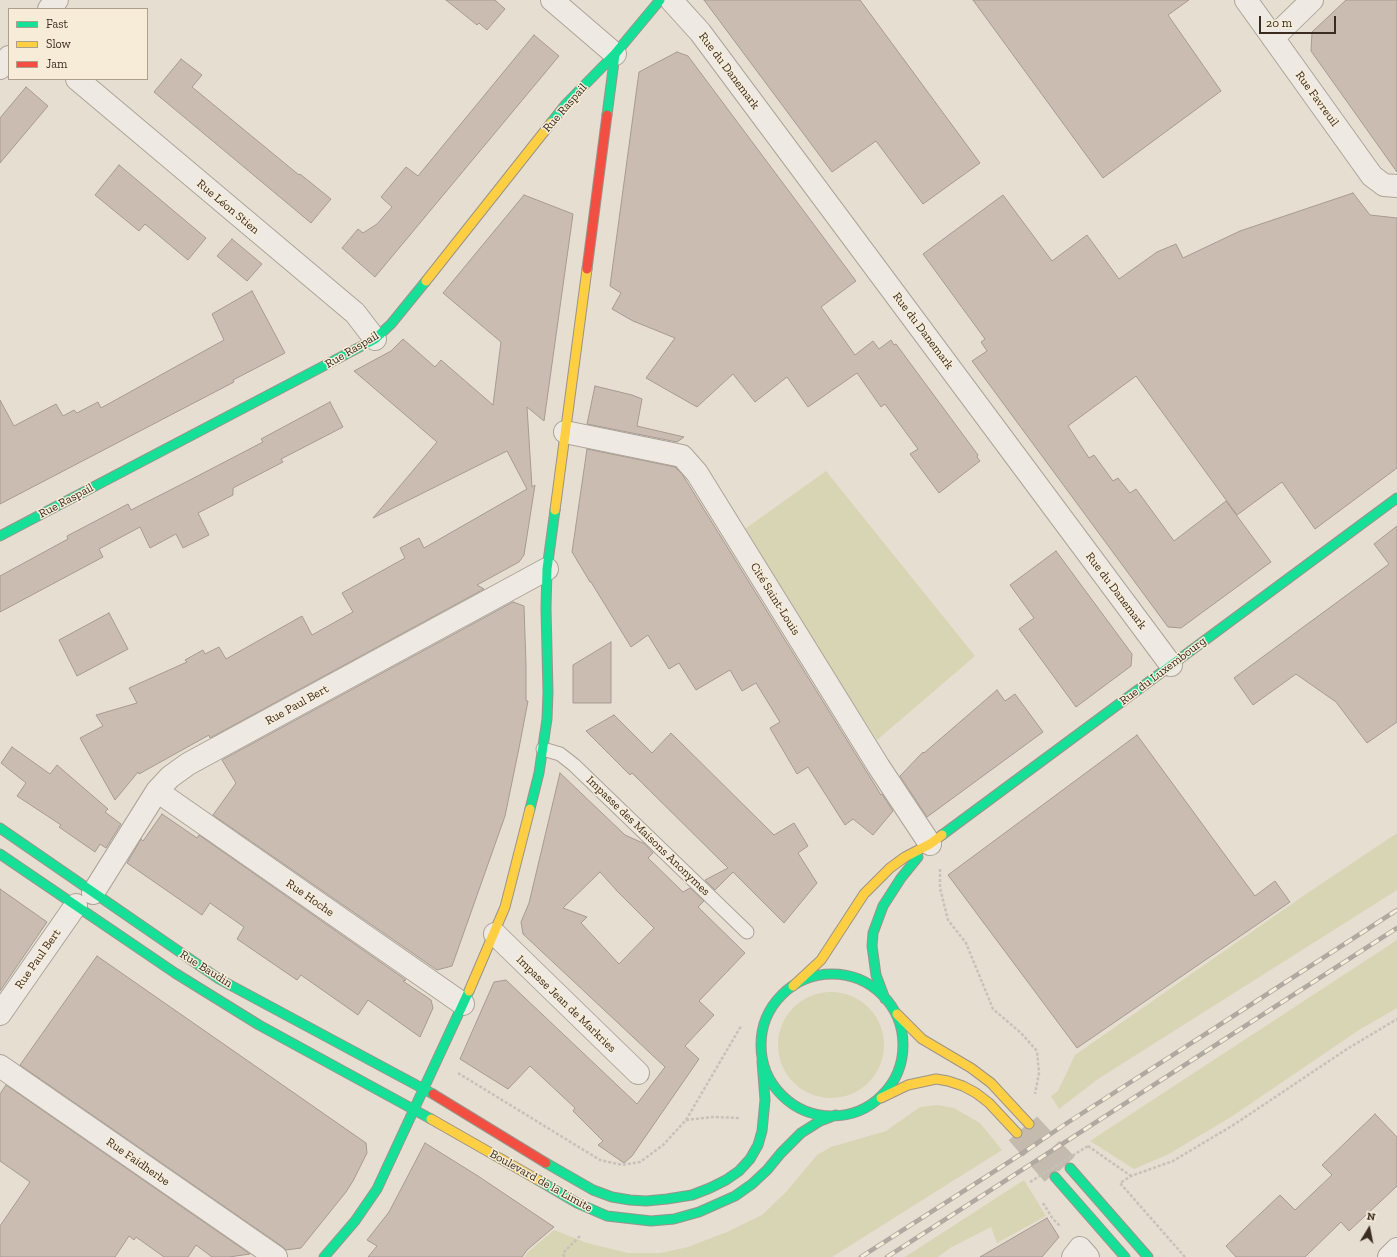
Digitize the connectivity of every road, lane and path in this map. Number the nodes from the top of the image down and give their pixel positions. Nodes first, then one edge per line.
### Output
1 (57, 0) edge
2 (552, 0) edge
3 (660, 0) edge
4 (671, 0) edge
5 (1246, 0) edge
6 (1312, 0) edge
7 (51, 8) edge
8 (1273, 38) junction
9 (615, 54) junction
10 (8, 59) edge
11 (0, 68) edge
12 (78, 80) edge
13 (1397, 186) edge
14 (375, 339) junction
15 (565, 432) junction
16 (1397, 498) edge
17 (0, 536) edge
18 (547, 569) junction
19 (1171, 665) junction
20 (543, 749) junction
21 (157, 791) junction
22 (0, 828) edge
23 (937, 838) junction
24 (0, 854) edge
25 (84, 899) junction
26 (747, 932) dead end
27 (495, 934) junction
28 (792, 986) junction
29 (885, 999) junction
30 (463, 1004) junction
31 (892, 1009) junction
32 (0, 1014) edge
33 (1397, 1019) edge
34 (741, 1026) dead end
35 (437, 1060) junction
36 (762, 1061) junction
37 (0, 1066) edge
38 (638, 1073) dead end
39 (424, 1088) junction
40 (1034, 1097) dead end
41 (875, 1101) junction
42 (414, 1110) junction
43 (836, 1115) junction
44 (1029, 1124) tunnel mouth
45 (1017, 1133) tunnel mouth
46 (1070, 1168) tunnel mouth
47 (1131, 1176) junction
48 (1055, 1177) tunnel mouth
49 (1030, 1182) dead end
50 (1053, 1219) dead end
51 (1061, 1227) dead end
52 (581, 1235) dead end
53 (1397, 1249) edge
54 (276, 1257) edge
55 (324, 1257) edge
56 (564, 1257) edge
57 (1126, 1257) edge
58 (1148, 1257) edge
59 (1185, 1257) edge
60 (1389, 1257) edge

1 - 7 street
2 - 9 street
3 - 9 main road, Rue Raspail
4 - 19 street, Rue du Danemark
5 - 8 street, Rue Favreuil
6 - 8 street
8 - 13 street, Rue Favreuil
9 - 14 main road, Rue Raspail
9 - 15 main road
10 - 11 street
12 - 14 street, Rue Léon Stien
14 - 17 main road, Rue Raspail
15 - 18 main road
15 - 23 street, Cité Saint-Louis
16 - 19 main road, Rue du Luxembourg
18 - 20 main road
18 - 21 street, Rue Paul Bert
19 - 23 main road, Rue du Luxembourg
20 - 26 lane, Impasse des Maisons Anonymes
20 - 27 main road
21 - 25 street, Rue Paul Bert
21 - 30 street, Rue Hoche
22 - 25 main road, Rue Baudin
23 - 28 main road, Rue du Luxembourg
23 - 29 main road, Rue du Luxembourg
23 - 40 path
24 - 25 main road, Rue Baudin
25 - 32 street, Rue Paul Bert
25 - 39 main road, Rue Baudin
25 - 42 main road, Rue Baudin
27 - 30 main road
27 - 38 street, Impasse Jean de Markries
28 - 29 main road
28 - 36 main road
29 - 31 main road
30 - 35 main road
31 - 41 main road
31 - 44 main road
33 - 47 path
34 - 35 path
35 - 39 main road
36 - 39 main road, Boulevard de la Limite
36 - 43 main road
37 - 54 street, Rue Faidherbe
39 - 42 main road
41 - 43 main road
41 - 45 main road
42 - 43 main road, Boulevard de la Limite
42 - 55 main road
46 - 58 main road
47 - 49 path, bridge
47 - 59 path
48 - 57 main road
50 - 51 path
52 - 56 path
53 - 60 street

